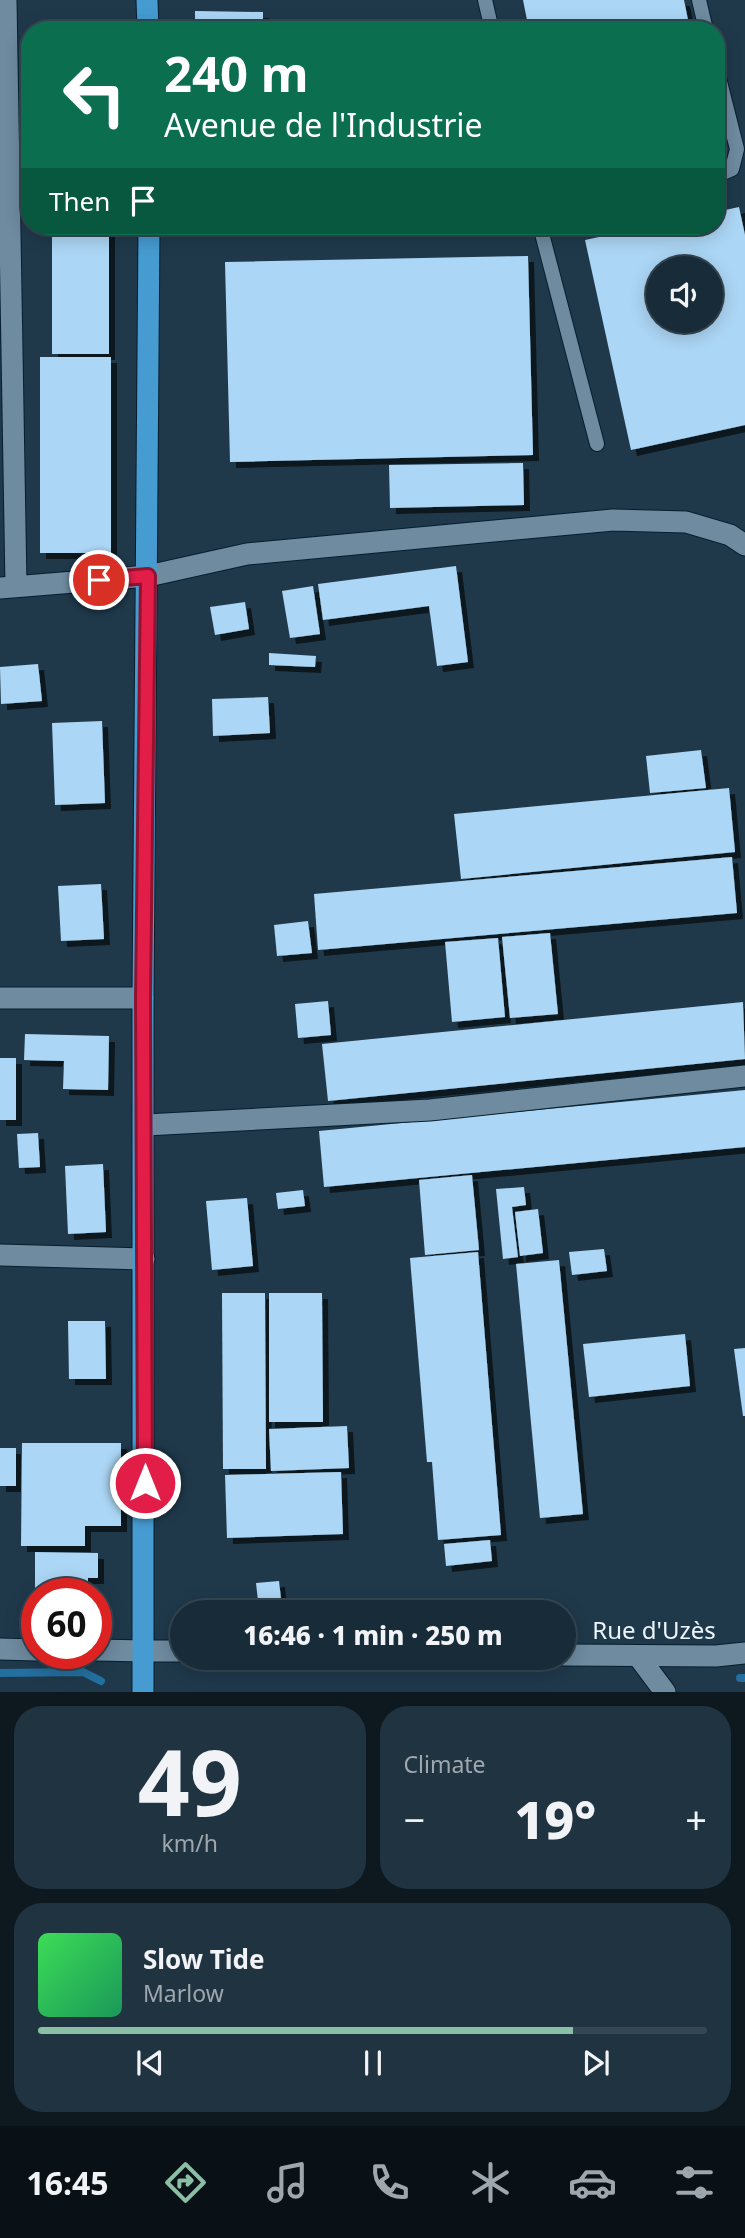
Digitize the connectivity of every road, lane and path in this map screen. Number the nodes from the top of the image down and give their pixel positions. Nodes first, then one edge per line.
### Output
1 (6, 0) edge
2 (147, 0) edge
3 (485, 0) edge
4 (699, 0) edge
5 (148, 21) edge
6 (490, 21) edge
7 (704, 21) edge
8 (725, 102) edge
9 (725, 172) edge
10 (149, 235) edge
11 (542, 235) edge
12 (597, 444) dead end
13 (8, 464) edge
14 (745, 545) edge
15 (148, 576) junction
16 (8, 587) edge
17 (0, 998) edge
18 (143, 998) junction
19 (745, 1076) edge
20 (145, 1125) junction
21 (0, 1255) edge
22 (144, 1259) junction
23 (0, 1649) edge
24 (21, 1650) edge
25 (112, 1650) edge
26 (146, 1651) junction
27 (170, 1651) edge
28 (745, 1653) edge
29 (576, 1655) edge
30 (638, 1656) junction
31 (143, 1692) edge
32 (665, 1692) edge

1 - 13 street
2 - 5 main road
3 - 6 lane
4 - 7 lane
8 - 9 lane
10 - 15 main road
11 - 12 lane
13 - 16 street
14 - 15 street
15 - 16 street
15 - 18 main road
17 - 18 street
18 - 20 main road
19 - 20 street
20 - 22 main road
21 - 22 street
22 - 26 main road
23 - 24 street
25 - 26 street
26 - 27 street
26 - 31 main road
28 - 30 street, Rue d'Uzès
29 - 30 street, Rue d'Uzès
30 - 32 street

